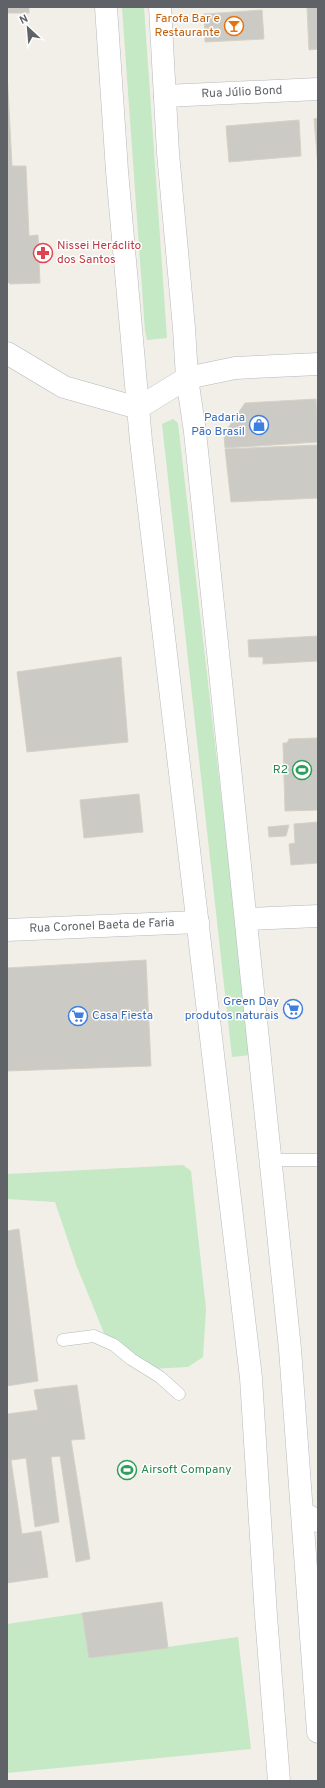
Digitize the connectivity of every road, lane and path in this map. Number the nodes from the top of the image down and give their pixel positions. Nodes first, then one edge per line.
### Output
1 (106, 7) edge
2 (160, 7) edge
3 (318, 89) edge
4 (165, 96) junction
5 (7, 353) edge
6 (318, 364) edge
7 (187, 378) junction
8 (138, 408) junction
9 (318, 916) edge
10 (246, 920) junction
11 (198, 922) junction
12 (7, 930) edge
13 (271, 1160) junction
14 (318, 1160) edge
15 (64, 1340) dead end
16 (179, 1394) dead end
17 (310, 1517) edge
18 (318, 1732) edge
19 (279, 1781) edge

1 - 8 main road
2 - 4 main road
3 - 4 main road, Rua Júlio Bond
4 - 7 main road
5 - 8 main road
6 - 7 main road
7 - 8 main road
7 - 10 main road
8 - 11 main road
9 - 10 main road
10 - 13 main road
11 - 12 main road, Rua Coronel Baeta de Faria
11 - 19 main road
13 - 14 lane
13 - 17 main road
15 - 16 lane
17 - 18 main road

